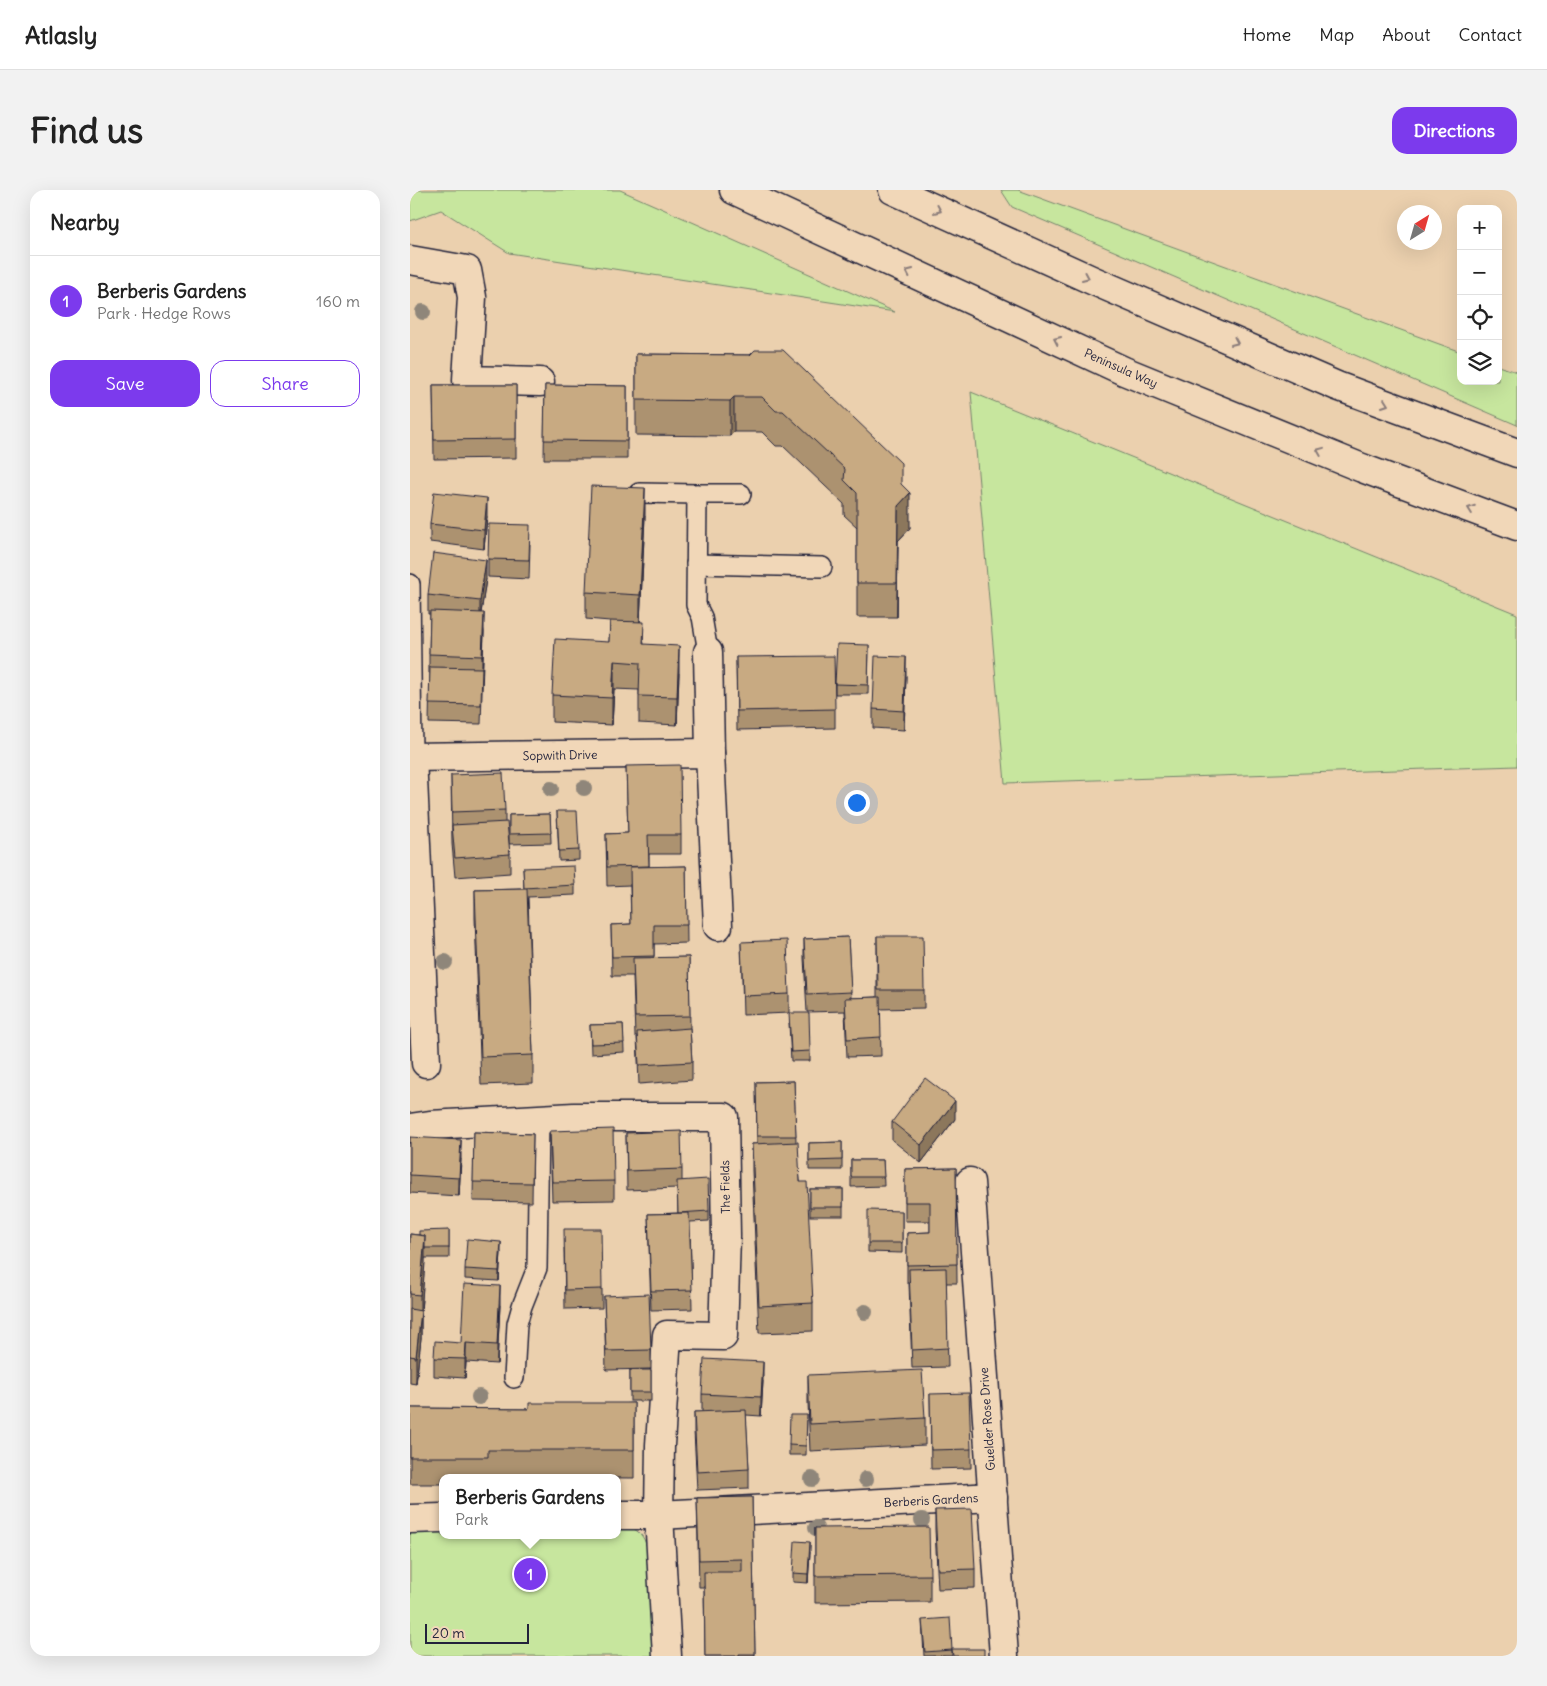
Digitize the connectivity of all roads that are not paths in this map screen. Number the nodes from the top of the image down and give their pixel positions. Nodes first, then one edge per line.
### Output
1 (734, 190) edge
2 (893, 190) edge
3 (410, 260) edge
4 (540, 382) dead end
5 (1517, 453) edge
6 (639, 493) edge
7 (697, 494) junction
8 (740, 494) dead end
9 (1517, 526) edge
10 (696, 564) junction
11 (822, 567) dead end
12 (410, 584) edge
13 (708, 652) joint
14 (710, 753) junction
15 (411, 757) edge
16 (718, 926) dead end
17 (426, 1063) dead end
18 (539, 1119) junction
19 (410, 1128) edge
20 (970, 1182) dead end
21 (514, 1378) dead end
22 (993, 1496) junction
23 (621, 1515) edge
24 (659, 1515) junction
25 (439, 1518) edge
26 (410, 1519) edge
27 (666, 1656) edge
28 (1004, 1656) edge

9 -> 1 street, Peninsula Way
2 -> 5 street
3 - 4 street
6 - 7 lane
7 - 8 lane
7 - 10 lane
10 - 11 lane
10 - 13 lane
12 - 15 lane
13 - 14 street
14 - 15 street, Sopwith Drive
14 - 16 street
15 - 17 street
18 - 19 street, The Fields
18 - 21 lane
18 - 24 street, The Fields
20 - 22 street, Guelder Rose Drive
22 - 24 street, Berberis Gardens
22 - 28 street, Guelder Rose Drive
23 - 24 street, Berberis Gardens
24 - 27 street
25 - 26 street

